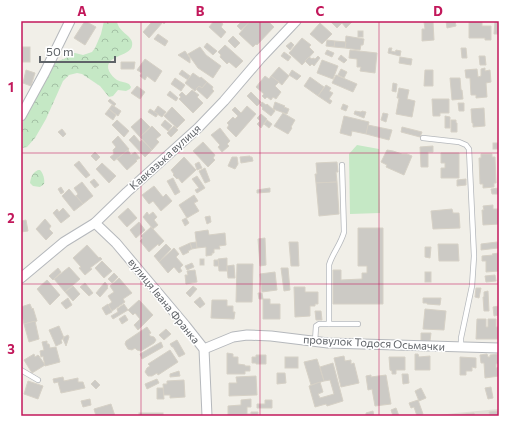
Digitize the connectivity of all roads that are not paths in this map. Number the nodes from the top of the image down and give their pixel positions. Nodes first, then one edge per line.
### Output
1 (70, 21) edge
2 (295, 21) edge
3 (21, 116) edge
4 (423, 138) dead end
5 (342, 165) dead end
6 (95, 223) junction
7 (21, 278) edge
8 (329, 324) junction
9 (358, 324) dead end
10 (315, 342) junction
11 (461, 347) junction
12 (499, 348) edge
13 (204, 350) junction
14 (21, 370) edge
15 (38, 380) dead end
16 (207, 416) edge

1 - 3 street
2 - 6 street, Кавказька вулиця
4 - 11 lane
5 - 8 lane
6 - 7 street, Кавказька вулиця
6 - 13 street, вулиця Івана Франка
8 - 9 lane
8 - 10 lane
10 - 11 street, провулок Тодося Осьмачки
10 - 13 street, провулок Тодося Осьмачки
11 - 12 street, провулок Тодося Осьмачки
13 - 16 street, вулиця Івана Франка
14 - 15 lane

